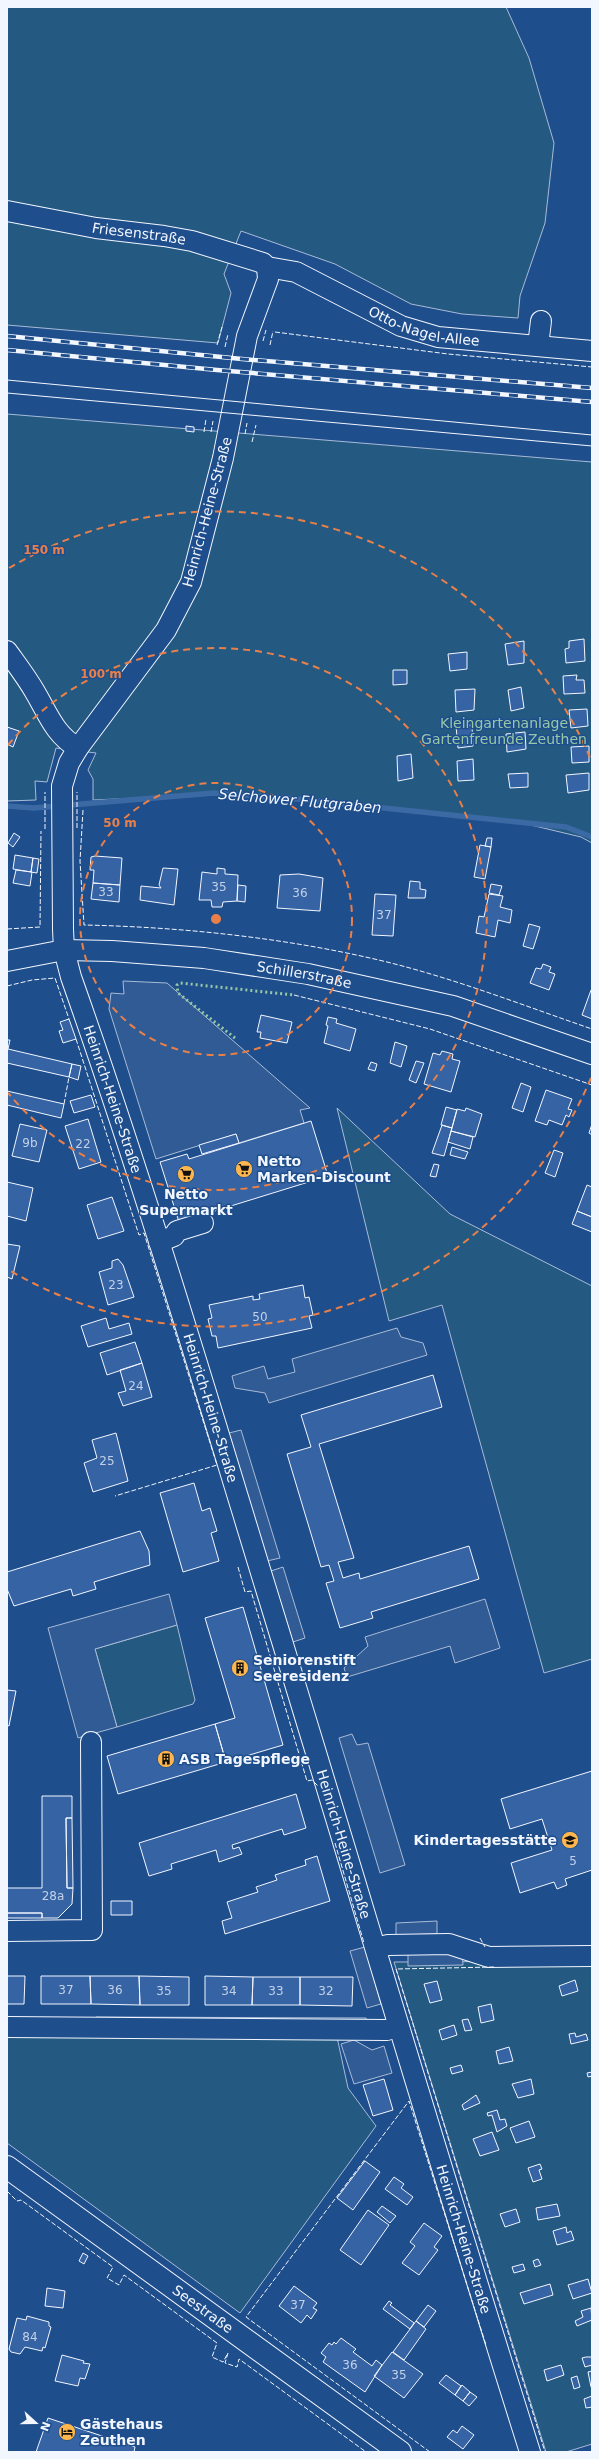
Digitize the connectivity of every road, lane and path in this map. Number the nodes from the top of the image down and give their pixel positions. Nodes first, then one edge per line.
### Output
1 (7, 211) edge
2 (267, 267) junction
3 (541, 321) dead end
4 (538, 346) junction
5 (592, 351) edge
6 (7, 652) edge
7 (78, 748) junction
8 (64, 950) junction
9 (7, 961) edge
10 (592, 1054) edge
11 (203, 1223) dead end
12 (159, 1242) junction
13 (91, 1742) dead end
14 (7, 1931) edge
15 (376, 1948) junction
16 (592, 1956) edge
17 (7, 2027) edge
18 (398, 2027) junction
19 (7, 2166) edge
20 (400, 2452) edge
21 (530, 2452) edge

1 - 2 street, Friesenstraße
2 - 4 street, Otto-Nagel-Allee
2 - 7 street, Heinrich-Heine-Straße
3 - 4 street
4 - 5 street, Otto-Nagel-Allee
6 - 7 street
7 - 8 street, Heinrich-Heine-Straße
8 - 9 street, Schillerstraße
8 - 10 street, Schillerstraße
8 - 12 street, Heinrich-Heine-Straße
11 - 12 street
12 - 15 street, Heinrich-Heine-Straße
13 - 14 street
15 - 16 street
15 - 18 street, Heinrich-Heine-Straße
17 - 18 street
18 - 21 street, Heinrich-Heine-Straße
19 - 20 main road, Seestraße

